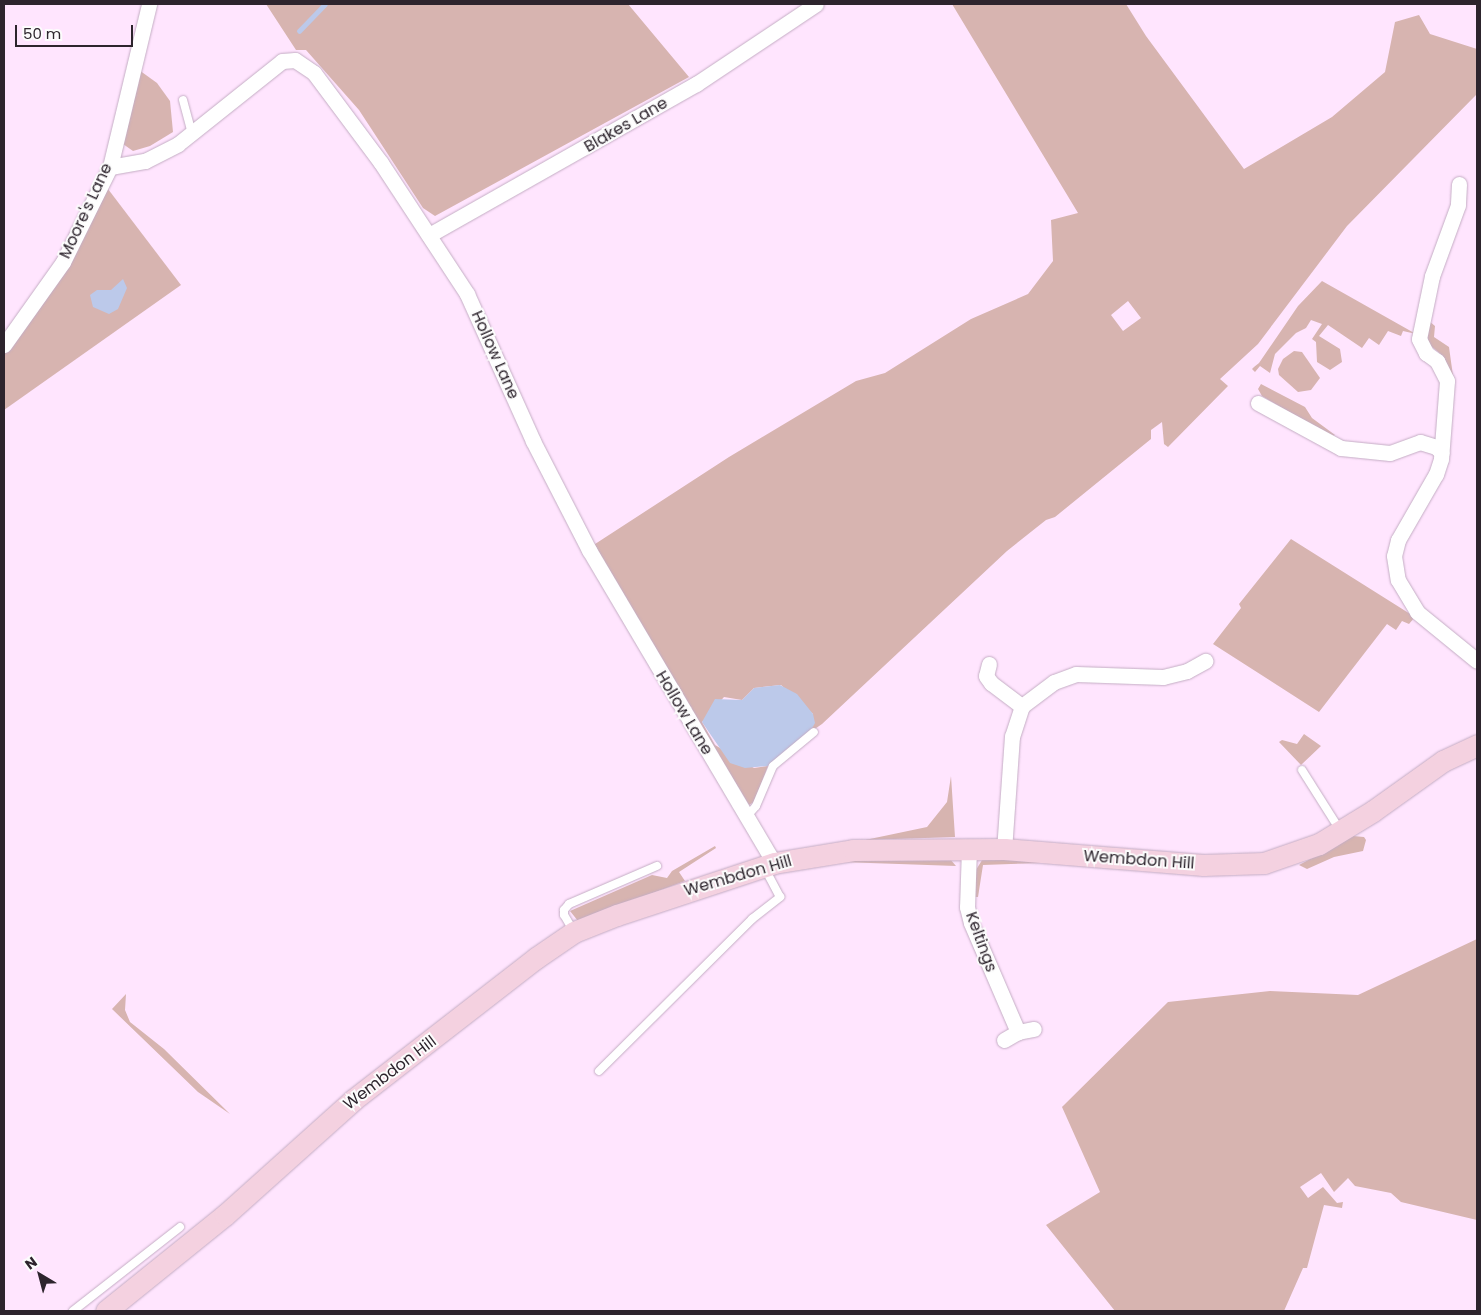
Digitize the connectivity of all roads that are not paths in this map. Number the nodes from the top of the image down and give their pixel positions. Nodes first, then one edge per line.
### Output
1 (149, 4) edge
2 (816, 4) edge
3 (183, 100) dead end
4 (192, 134) junction
5 (110, 168) junction
6 (1459, 184) dead end
7 (429, 235) junction
8 (4, 345) edge
9 (1258, 403) dead end
10 (1442, 453) junction
11 (1205, 661) dead end
12 (1477, 661) edge
13 (989, 664) dead end
14 (1022, 706) junction
15 (814, 732) dead end
16 (1477, 745) edge
17 (1302, 770) dead end
18 (747, 816) junction
19 (1341, 832) junction
20 (969, 848) junction
21 (1004, 848) junction
22 (769, 864) junction
23 (657, 866) dead end
24 (574, 932) junction
25 (1034, 1029) dead end
26 (1018, 1032) junction
27 (1004, 1040) dead end
28 (598, 1071) dead end
29 (180, 1227) dead end
30 (176, 1242) junction
31 (107, 1300) edge
32 (73, 1311) edge

1 - 5 street, Moore's Lane
2 - 7 street, Blakes Lane
3 - 4 lane
4 - 5 street, Hollow Lane
4 - 7 street, Hollow Lane
5 - 8 street, Moore's Lane
6 - 10 street
7 - 18 street, Hollow Lane
9 - 10 street
10 - 12 street
11 - 14 street
13 - 14 street
14 - 21 street
15 - 18 lane
16 - 19 main road, Wembdon Hill
17 - 19 lane
18 - 22 street, Hollow Lane
19 - 21 main road, Wembdon Hill
20 - 21 main road, Wembdon Hill
20 - 22 main road, Wembdon Hill
20 - 26 street, Keltings
22 - 24 main road, Wembdon Hill
22 - 28 lane
23 - 24 lane
24 - 30 main road, Wembdon Hill
25 - 26 street
26 - 27 street
29 - 30 lane
30 - 31 main road, Wembdon Hill
31 - 32 lane

